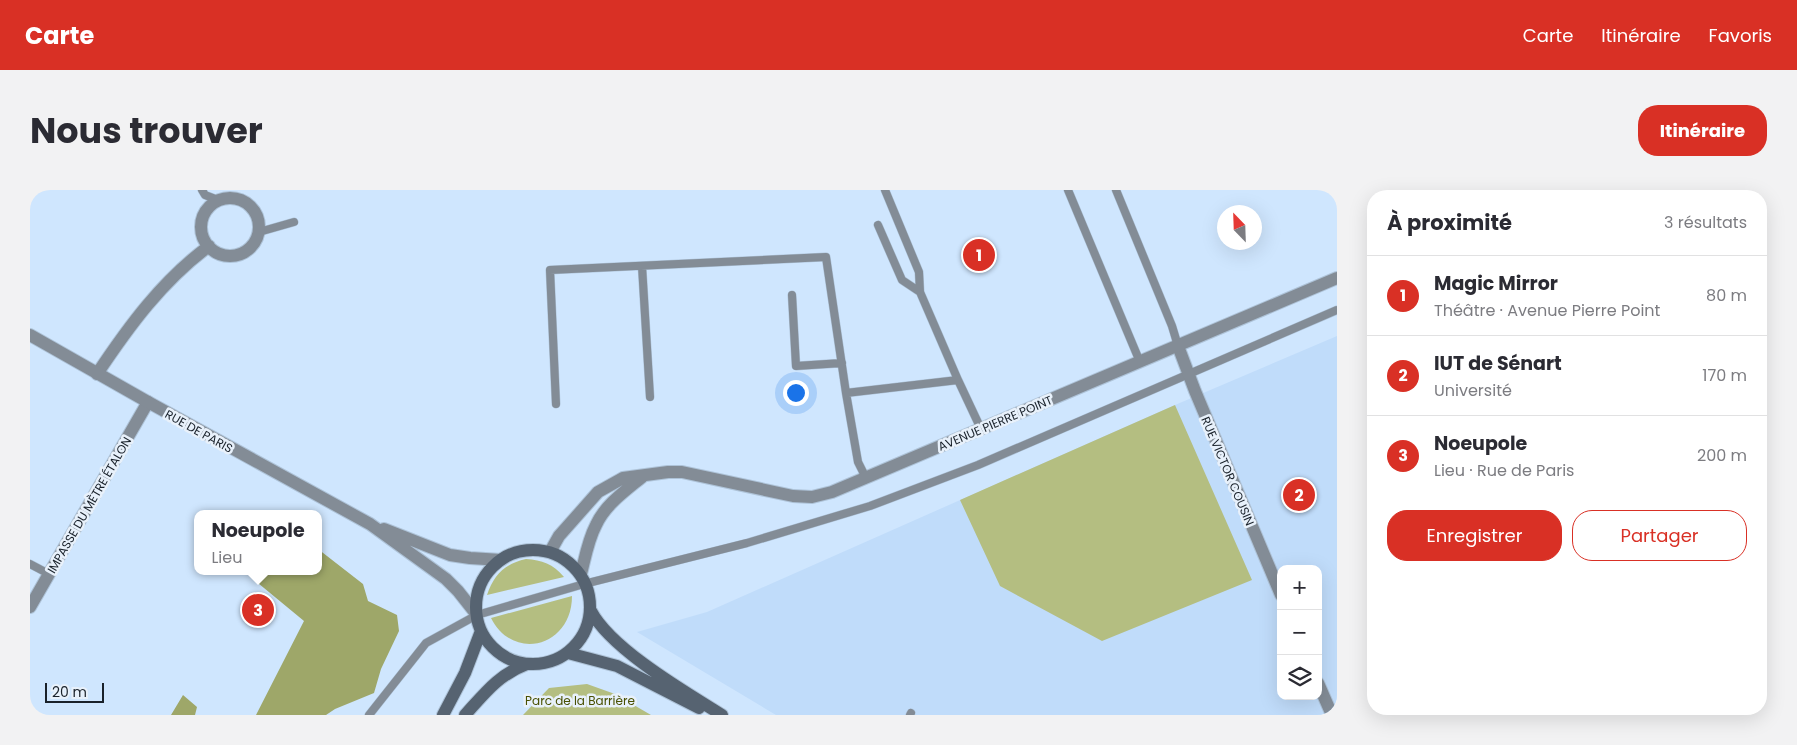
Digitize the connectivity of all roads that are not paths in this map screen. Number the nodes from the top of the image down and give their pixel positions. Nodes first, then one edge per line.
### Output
1 (202, 190) edge
2 (885, 190) edge
3 (1068, 190) edge
4 (1116, 190) edge
5 (218, 200) junction
6 (294, 222) dead end
7 (878, 225) dead end
8 (259, 232) junction
9 (209, 246) junction
10 (642, 266) junction
11 (1337, 278) edge
12 (920, 292) junction
13 (792, 295) dead end
14 (1337, 310) edge
15 (30, 335) edge
16 (1178, 346) junction
17 (1140, 362) junction
18 (842, 363) junction
19 (97, 374) junction
20 (1188, 374) junction
21 (958, 380) junction
22 (846, 393) junction
23 (650, 397) dead end
24 (148, 402) junction
25 (556, 404) dead end
26 (981, 429) junction
27 (642, 477) junction
28 (866, 478) junction
29 (370, 524) junction
30 (550, 552) junction
31 (501, 560) junction
32 (30, 564) edge
33 (49, 574) junction
34 (582, 579) junction
35 (1277, 585) edge
36 (30, 607) edge
37 (591, 611) junction
38 (477, 615) junction
39 (481, 631) junction
40 (568, 653) junction
41 (527, 664) junction
42 (1322, 692) edge
43 (369, 715) edge
44 (443, 715) edge
45 (465, 715) edge
46 (712, 715) edge
47 (722, 715) edge
48 (1332, 715) edge

1 - 5 lane
2 - 12 lane
3 - 17 lane
4 - 16 lane
5 - 8 street
5 - 9 street
6 - 8 lane
7 - 12 lane
8 - 9 street
9 - 19 street
10 - 18 lane
10 - 23 lane
10 - 25 lane
11 - 16 street, AVENUE PIERRE POINT
12 - 21 lane
13 - 18 lane
14 - 20 lane
15 - 19 street, RUE DE PARIS
16 - 17 street, AVENUE PIERRE POINT
16 - 20 street, RUE VICTOR COUSIN
17 - 26 street, AVENUE PIERRE POINT
18 - 22 lane
19 - 24 street, RUE DE PARIS
20 - 34 lane
20 - 35 street, RUE VICTOR COUSIN
21 - 22 lane
21 - 26 lane
22 - 28 lane
24 - 29 street, RUE DE PARIS
24 - 33 street, IMPASSE DU MÈTRE ÉTALON
26 - 28 street, AVENUE PIERRE POINT
27 - 28 street, AVENUE PIERRE POINT
27 - 30 street, AVENUE PIERRE POINT
27 - 34 street, AVENUE PIERRE POINT
29 - 31 street, RUE DE PARIS
29 - 38 street, RUE DE PARIS
30 - 31 main road
30 - 34 main road
31 - 38 main road
32 - 33 lane
33 - 36 street, IMPASSE DU MÈTRE ÉTALON
34 - 37 main road
34 - 38 lane
37 - 40 main road
37 - 47 main road
38 - 39 main road
38 - 43 lane
39 - 41 main road
39 - 44 main road
40 - 41 main road
40 - 46 main road
41 - 45 main road
42 - 48 street

